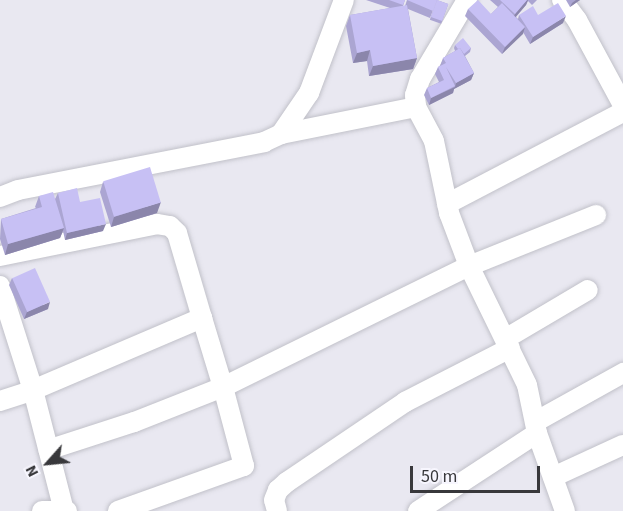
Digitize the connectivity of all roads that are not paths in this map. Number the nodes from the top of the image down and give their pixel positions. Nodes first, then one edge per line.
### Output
1 (344, 0) edge
2 (467, 0) edge
3 (562, 0) edge
4 (623, 105) edge
5 (416, 107) junction
6 (623, 112) edge
7 (281, 134) junction
8 (0, 197) edge
9 (447, 204) junction
10 (596, 215) dead end
11 (0, 256) edge
12 (469, 266) junction
13 (0, 286) edge
14 (588, 290) dead end
15 (202, 318) junction
16 (507, 344) junction
17 (623, 373) edge
18 (223, 387) junction
19 (33, 390) junction
20 (0, 401) edge
21 (536, 427) junction
22 (623, 445) edge
23 (48, 450) junction
24 (552, 477) junction
25 (65, 510) edge
26 (42, 511) edge
27 (118, 511) edge
28 (277, 511) edge
29 (417, 511) edge
30 (565, 511) edge

1 - 7 street
2 - 5 street
3 - 4 street
5 - 7 street
5 - 9 street
6 - 9 street
7 - 8 street
9 - 12 street
10 - 12 street
11 - 15 street
12 - 16 street
12 - 18 street
13 - 19 street
14 - 16 street
15 - 18 street
15 - 19 street
16 - 21 street
16 - 28 street
17 - 21 street
18 - 23 street
18 - 27 street
19 - 20 street
19 - 23 street
21 - 24 street
21 - 29 street
22 - 24 street
23 - 25 street
24 - 30 street
25 - 26 street

